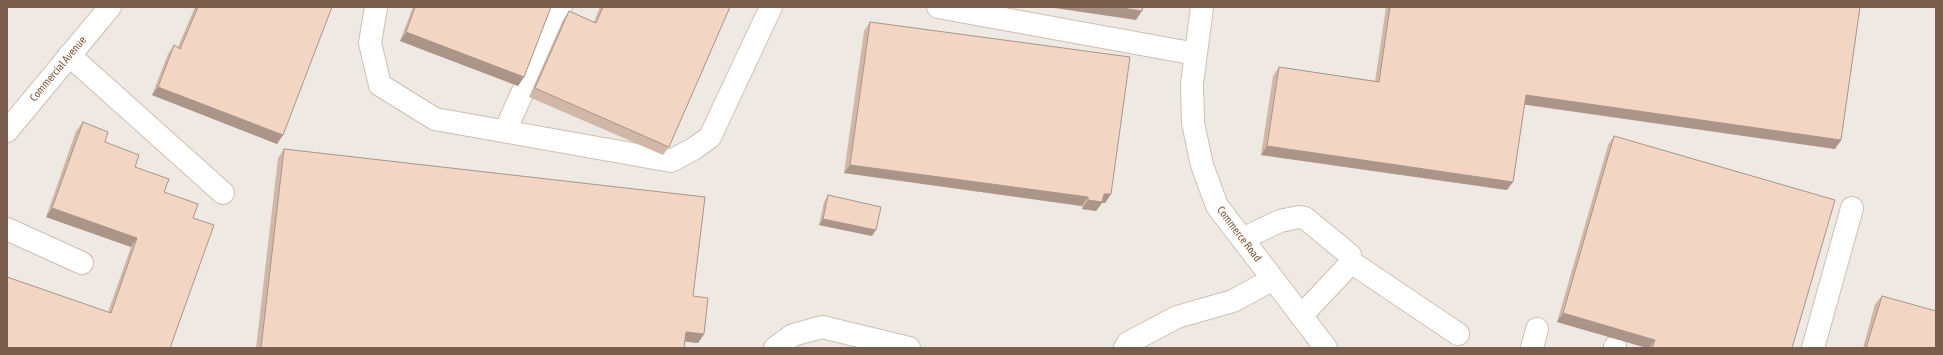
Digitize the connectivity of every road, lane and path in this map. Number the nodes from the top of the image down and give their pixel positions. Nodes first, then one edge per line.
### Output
1 (110, 7) edge
2 (376, 7) edge
3 (561, 7) edge
4 (771, 7) edge
5 (938, 7) edge
6 (1202, 7) edge
7 (1196, 54) junction
8 (69, 55) junction
9 (7, 131) edge
10 (504, 131) junction
11 (223, 194) dead end
12 (1852, 208) dead end
13 (7, 229) edge
14 (1242, 239) junction
15 (1351, 262) junction
16 (82, 263) dead end
17 (1273, 279) junction
18 (1300, 316) junction
19 (1458, 334) dead end
20 (1318, 345) edge
21 (775, 348) edge
22 (909, 348) edge
23 (1125, 348) edge
24 (1813, 348) edge

1 - 8 street, Commercial Avenue
2 - 10 street
3 - 10 street
4 - 10 street
5 - 7 street
6 - 7 street, Commerce Road
7 - 14 street, Commerce Road
8 - 9 street, Commercial Avenue
8 - 11 street
12 - 24 street
13 - 16 street
14 - 15 street
14 - 17 street, Commerce Road
15 - 18 street
15 - 19 street
17 - 18 street, Commerce Road
17 - 23 street
18 - 20 street, Commerce Road
21 - 22 street

